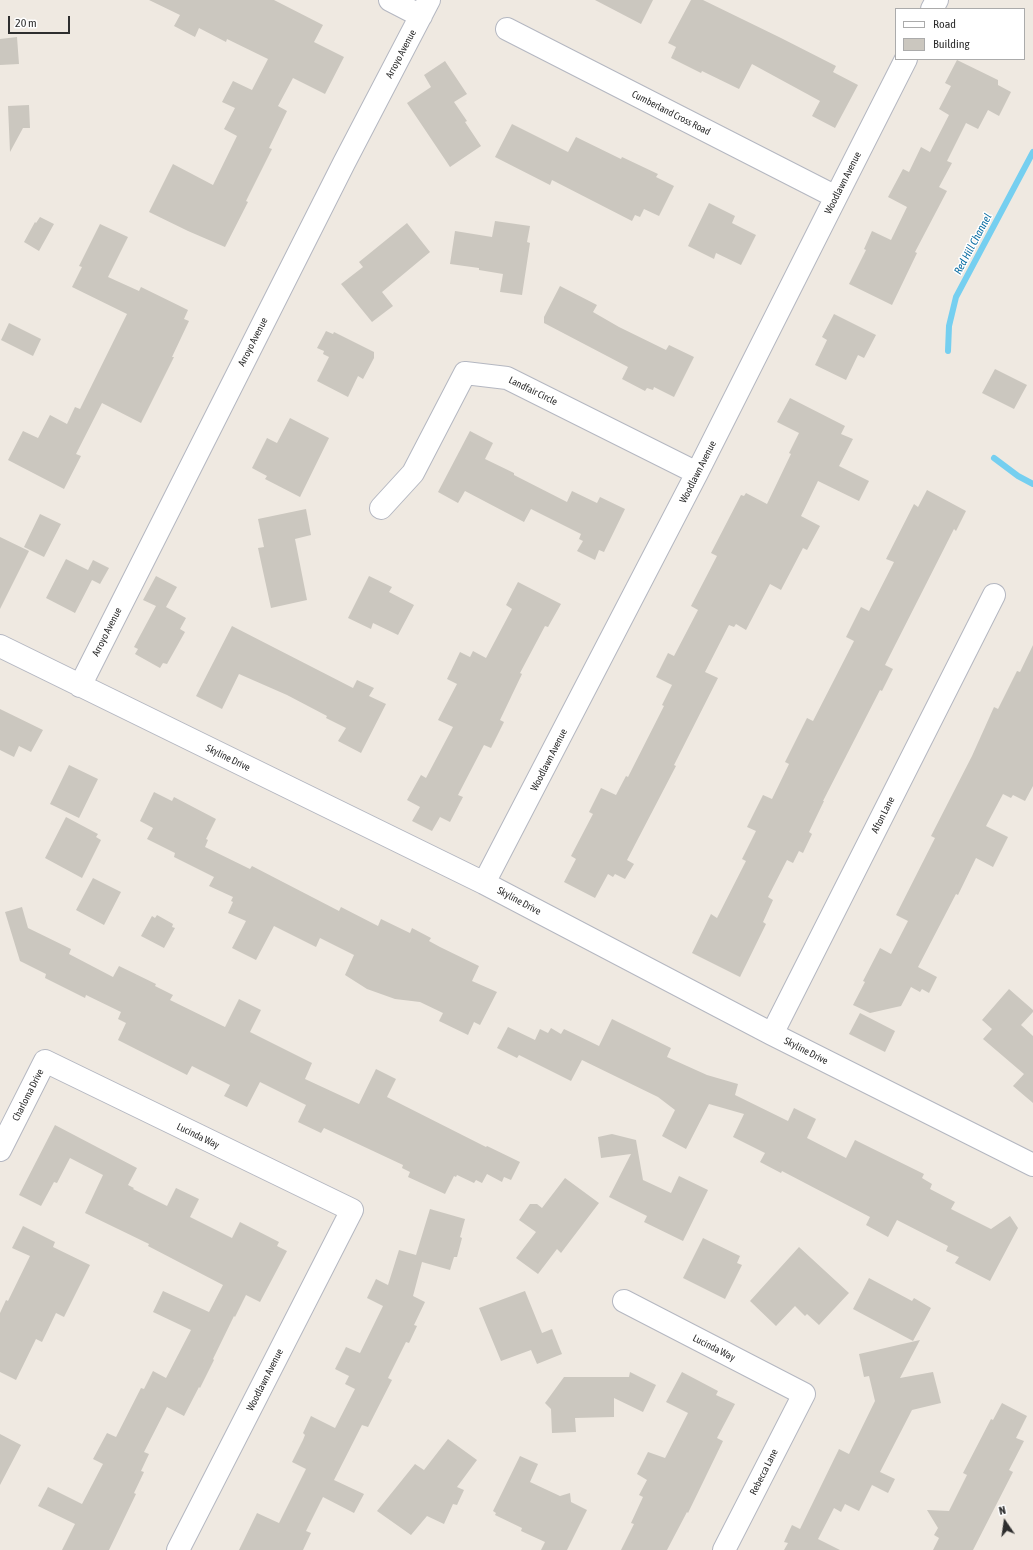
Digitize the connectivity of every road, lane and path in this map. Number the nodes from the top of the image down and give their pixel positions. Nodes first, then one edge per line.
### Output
1 (390, 0) edge
2 (425, 8) edge
3 (507, 29) dead end
4 (905, 60) edge
5 (836, 197) junction
6 (698, 473) junction
7 (382, 508) dead end
8 (994, 595) dead end
9 (0, 646) edge
10 (80, 686) junction
11 (484, 883) junction
12 (772, 1034) junction
13 (45, 1061) joint
14 (0, 1150) edge
15 (1033, 1165) edge
16 (352, 1210) joint
17 (624, 1301) dead end
18 (804, 1394) joint
19 (178, 1550) edge
20 (724, 1550) edge

1 - 2 street
2 - 10 street, Arroyo Avenue
3 - 5 street, Cumberland Cross Road
4 - 5 street, Woodlawn Avenue
5 - 6 street, Woodlawn Avenue
6 - 7 street, Landfair Circle
6 - 11 street, Woodlawn Avenue
8 - 12 street, Afton Lane
9 - 10 street, Skyline Drive
10 - 11 street, Skyline Drive
11 - 12 street, Skyline Drive
12 - 15 street, Skyline Drive
13 - 14 street, Charloma Drive
13 - 16 street, Lucinda Way
16 - 19 street, Woodlawn Avenue
17 - 18 street, Lucinda Way
18 - 20 street, Rebecca Lane

